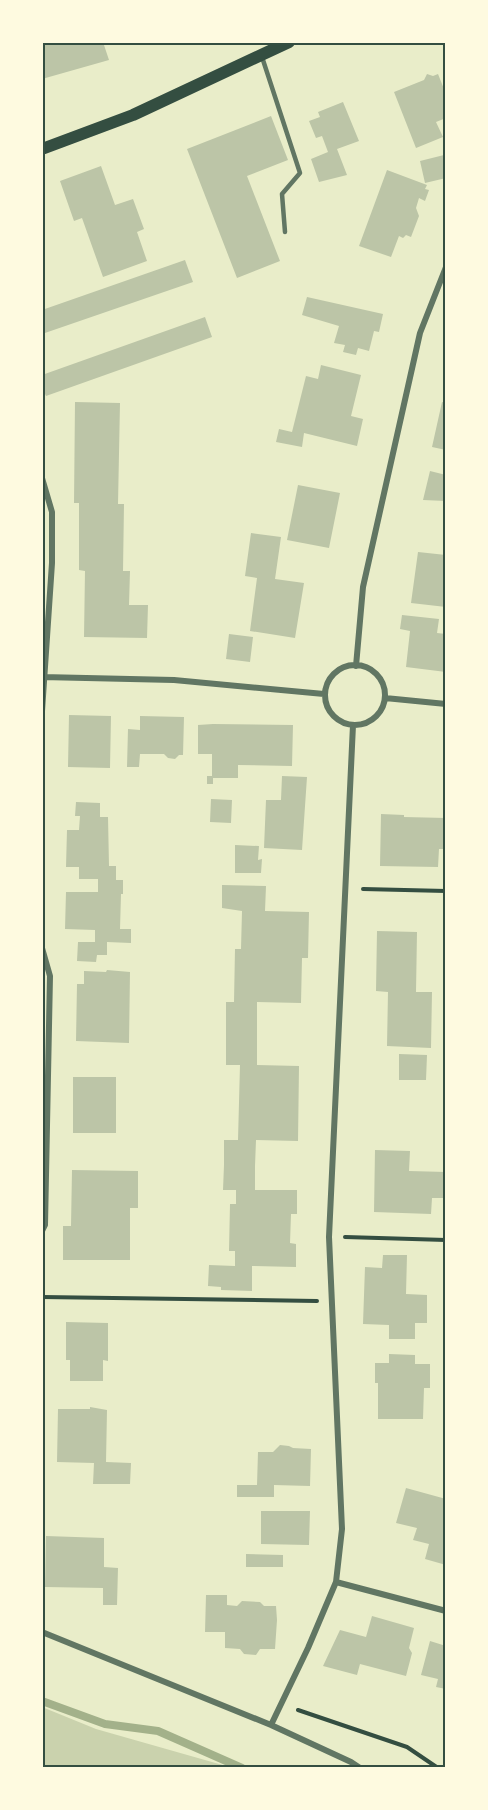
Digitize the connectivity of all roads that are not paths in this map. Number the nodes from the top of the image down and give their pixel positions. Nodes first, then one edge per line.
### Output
1 (289, 42) edge
2 (261, 55) junction
3 (42, 149) edge
4 (285, 232) dead end
5 (446, 267) edge
6 (42, 478) edge
7 (356, 666) junction
8 (44, 677) edge
9 (324, 694) junction
10 (385, 698) junction
11 (446, 704) edge
12 (42, 711) edge
13 (353, 725) junction
14 (42, 948) edge
15 (42, 1231) edge
16 (336, 1582) junction
17 (446, 1611) edge
18 (42, 1632) edge
19 (271, 1725) junction
20 (360, 1768) edge

1 - 2 main road
2 - 3 main road
2 - 4 lane
5 - 7 street
6 - 8 street
7 - 9 street
7 - 10 street
8 - 9 street
8 - 12 street
9 - 13 street
10 - 11 street
10 - 13 street
13 - 16 street
14 - 15 street
16 - 17 street
16 - 19 street
18 - 19 street
19 - 20 street

